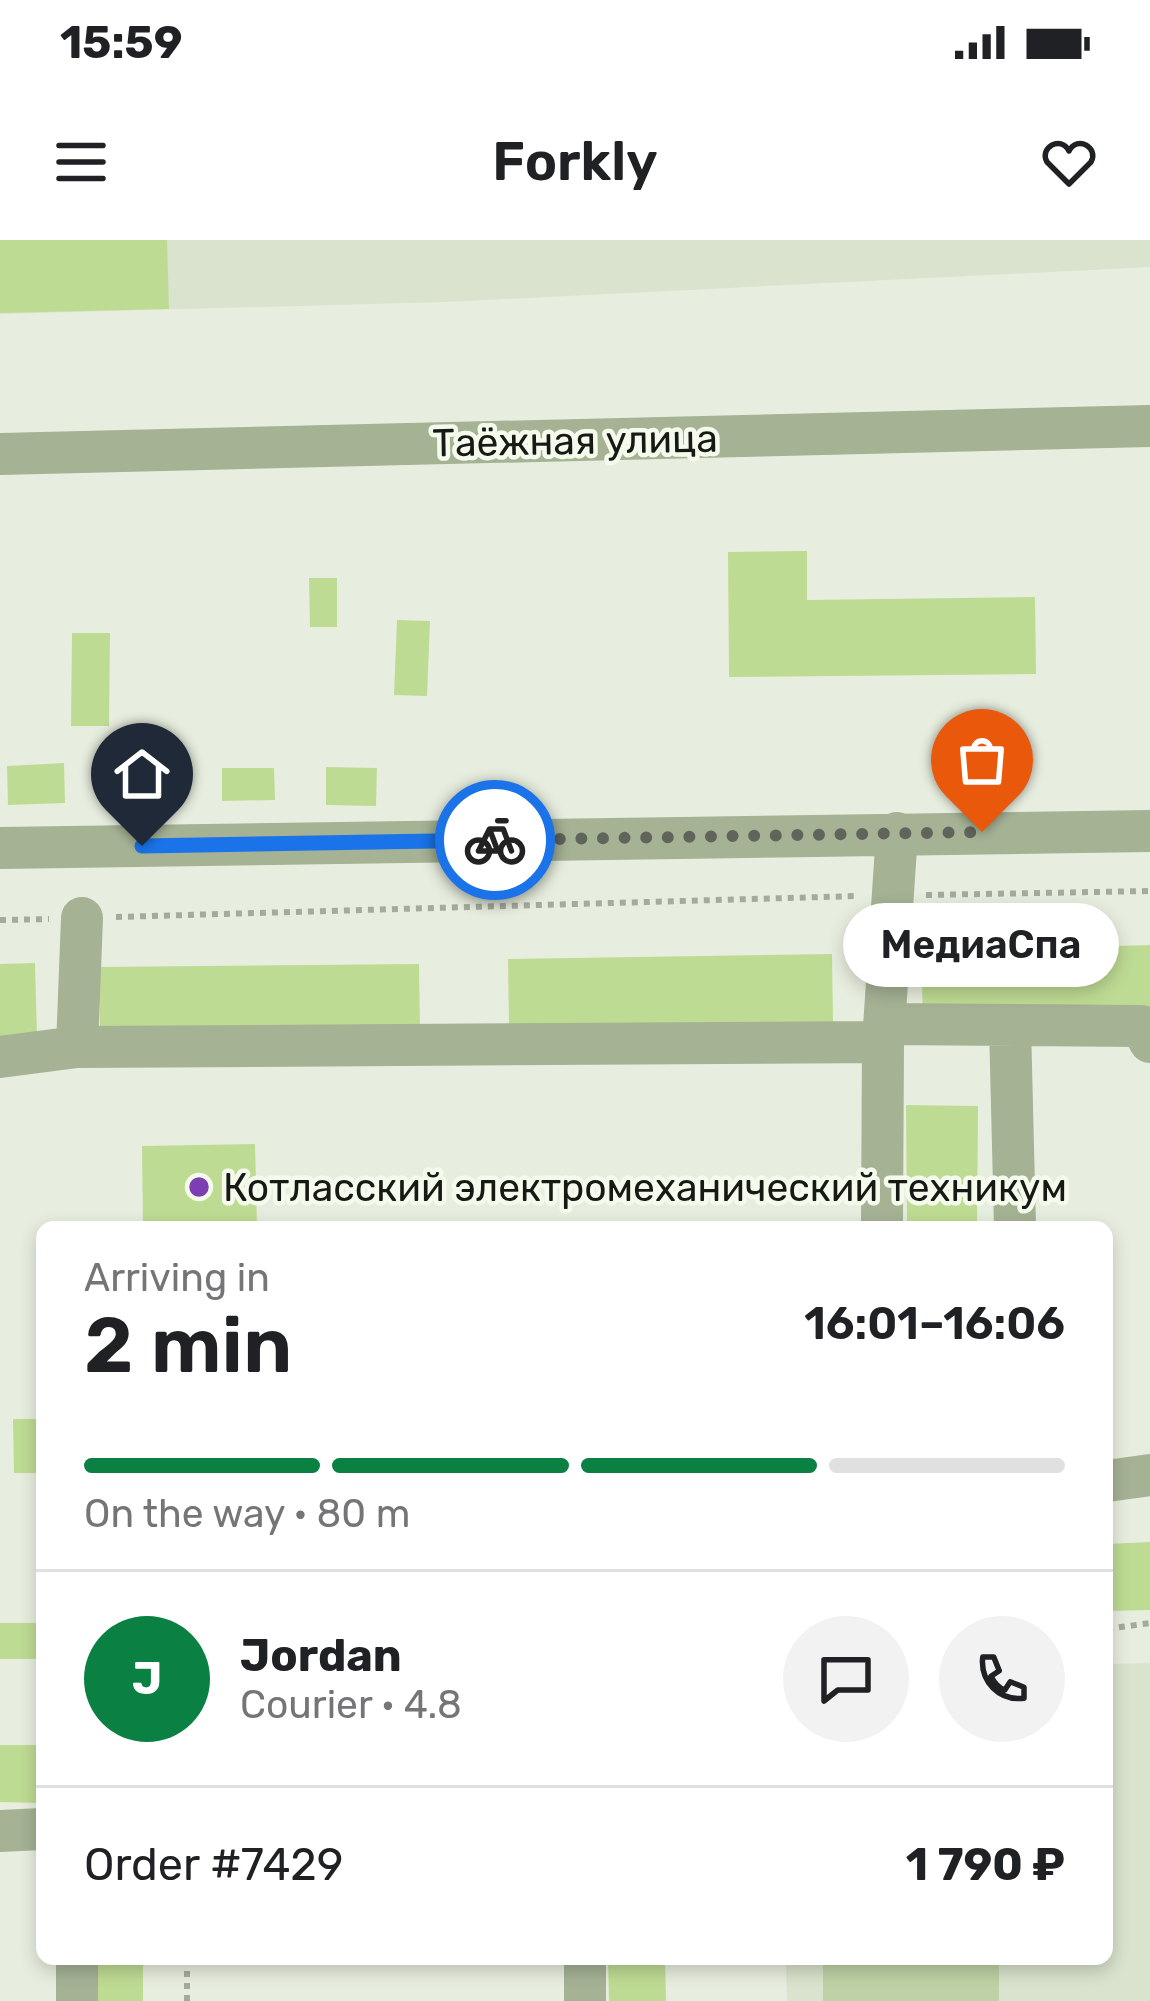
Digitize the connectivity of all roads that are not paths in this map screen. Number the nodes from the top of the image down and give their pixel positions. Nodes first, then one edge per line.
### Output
1 (1150, 426) edge
2 (0, 454) edge
3 (1150, 831) edge
4 (897, 833) junction
5 (0, 848) edge
6 (82, 918) road end
7 (1010, 1024) junction
8 (884, 1033) junction
9 (1150, 1042) edge
10 (77, 1046) junction
11 (0, 1057) edge
12 (882, 1221) edge
13 (1016, 1221) edge
14 (1150, 1475) edge
15 (1113, 1480) edge
16 (36, 1829) edge
17 (0, 1831) edge
18 (77, 1965) edge
19 (585, 1965) edge
20 (76, 2001) edge
21 (585, 2001) edge

1 - 2 street, Таёжная улица
3 - 4 street
4 - 5 street
4 - 8 street
6 - 10 street
7 - 8 street
7 - 9 street
7 - 13 street
8 - 10 street
8 - 12 street
10 - 11 street
14 - 15 street
16 - 17 street
18 - 20 street
19 - 21 street

